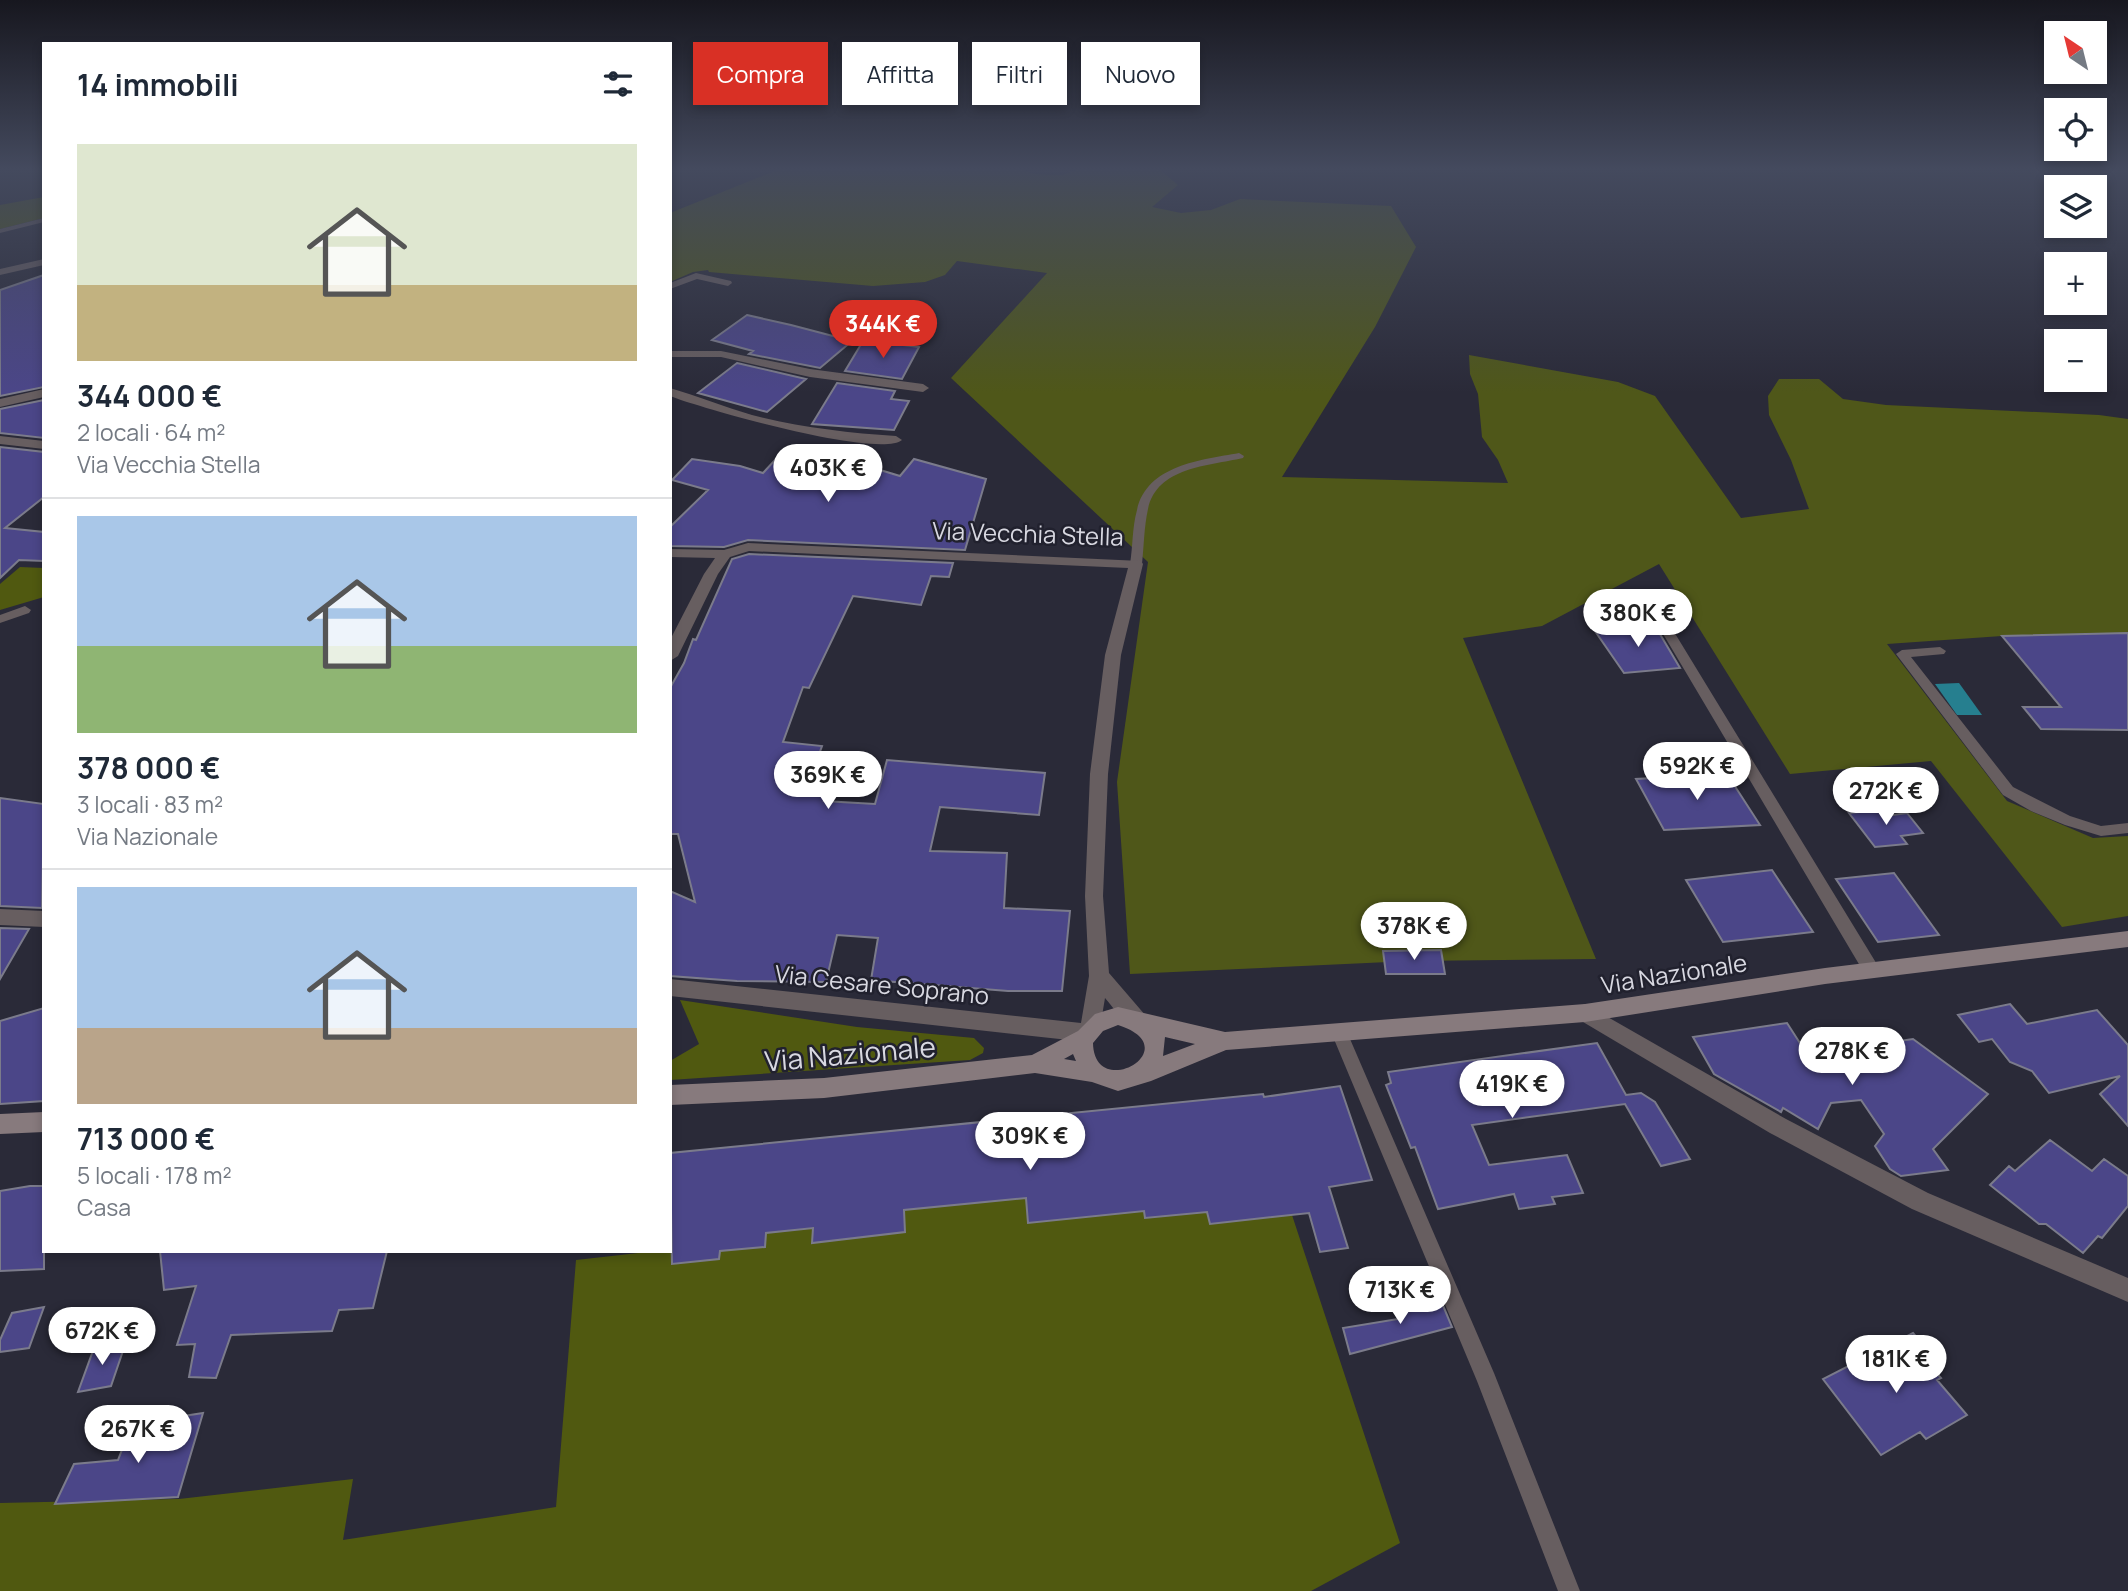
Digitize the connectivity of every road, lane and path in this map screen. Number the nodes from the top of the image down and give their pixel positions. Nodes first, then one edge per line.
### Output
1 (42, 262) edge
2 (0, 272) edge
3 (728, 283) dead end
4 (672, 285) edge
5 (672, 354) edge
6 (923, 388) dead end
7 (42, 393) edge
8 (672, 393) edge
9 (0, 403) edge
10 (0, 440) edge
11 (896, 440) dead end
12 (42, 445) edge
13 (1239, 456) dead end
14 (672, 553) edge
15 (726, 554) junction
16 (1136, 564) junction
17 (25, 610) dead end
18 (0, 619) edge
19 (1662, 622) dead end
20 (1940, 651) dead end
21 (672, 652) edge
22 (2128, 828) edge
23 (0, 917) edge
24 (42, 919) edge
25 (2128, 939) edge
26 (1872, 971) junction
27 (1099, 976) junction
28 (672, 986) edge
29 (1585, 1013) junction
30 (1139, 1022) junction
31 (1339, 1032) junction
32 (1087, 1033) junction
33 (1225, 1041) junction
34 (1035, 1064) junction
35 (1099, 1074) junction
36 (1136, 1077) junction
37 (672, 1095) edge
38 (42, 1122) edge
39 (0, 1124) edge
40 (2128, 1290) edge
41 (1569, 1591) edge

1 - 2 street
3 - 4 lane
5 - 6 street
7 - 9 street
8 - 11 street
10 - 12 street
13 - 16 lane
14 - 15 street, Via Vecchia Stella
15 - 16 street, Via Vecchia Stella
15 - 21 street
16 - 27 street, Via Vecchia Stella
17 - 18 lane
19 - 26 lane
20 - 22 lane
23 - 24 street
25 - 26 main road, Via Nazionale
26 - 29 main road, Via Nazionale
27 - 30 street
27 - 32 street, Via Vecchia Stella
28 - 32 street, Via Cesare Soprano
29 - 31 main road, Via Nazionale
29 - 40 street
30 - 32 main road, Via Nazionale
30 - 33 main road, Via Nazionale
30 - 36 main road
31 - 33 main road, Via Nazionale
31 - 41 lane
32 - 34 main road, Via Nazionale
32 - 35 main road
33 - 36 main road, Via Nazionale
34 - 35 main road, Via Nazionale
34 - 37 main road, Via Nazionale
35 - 36 main road, Via Nazionale
38 - 39 main road

